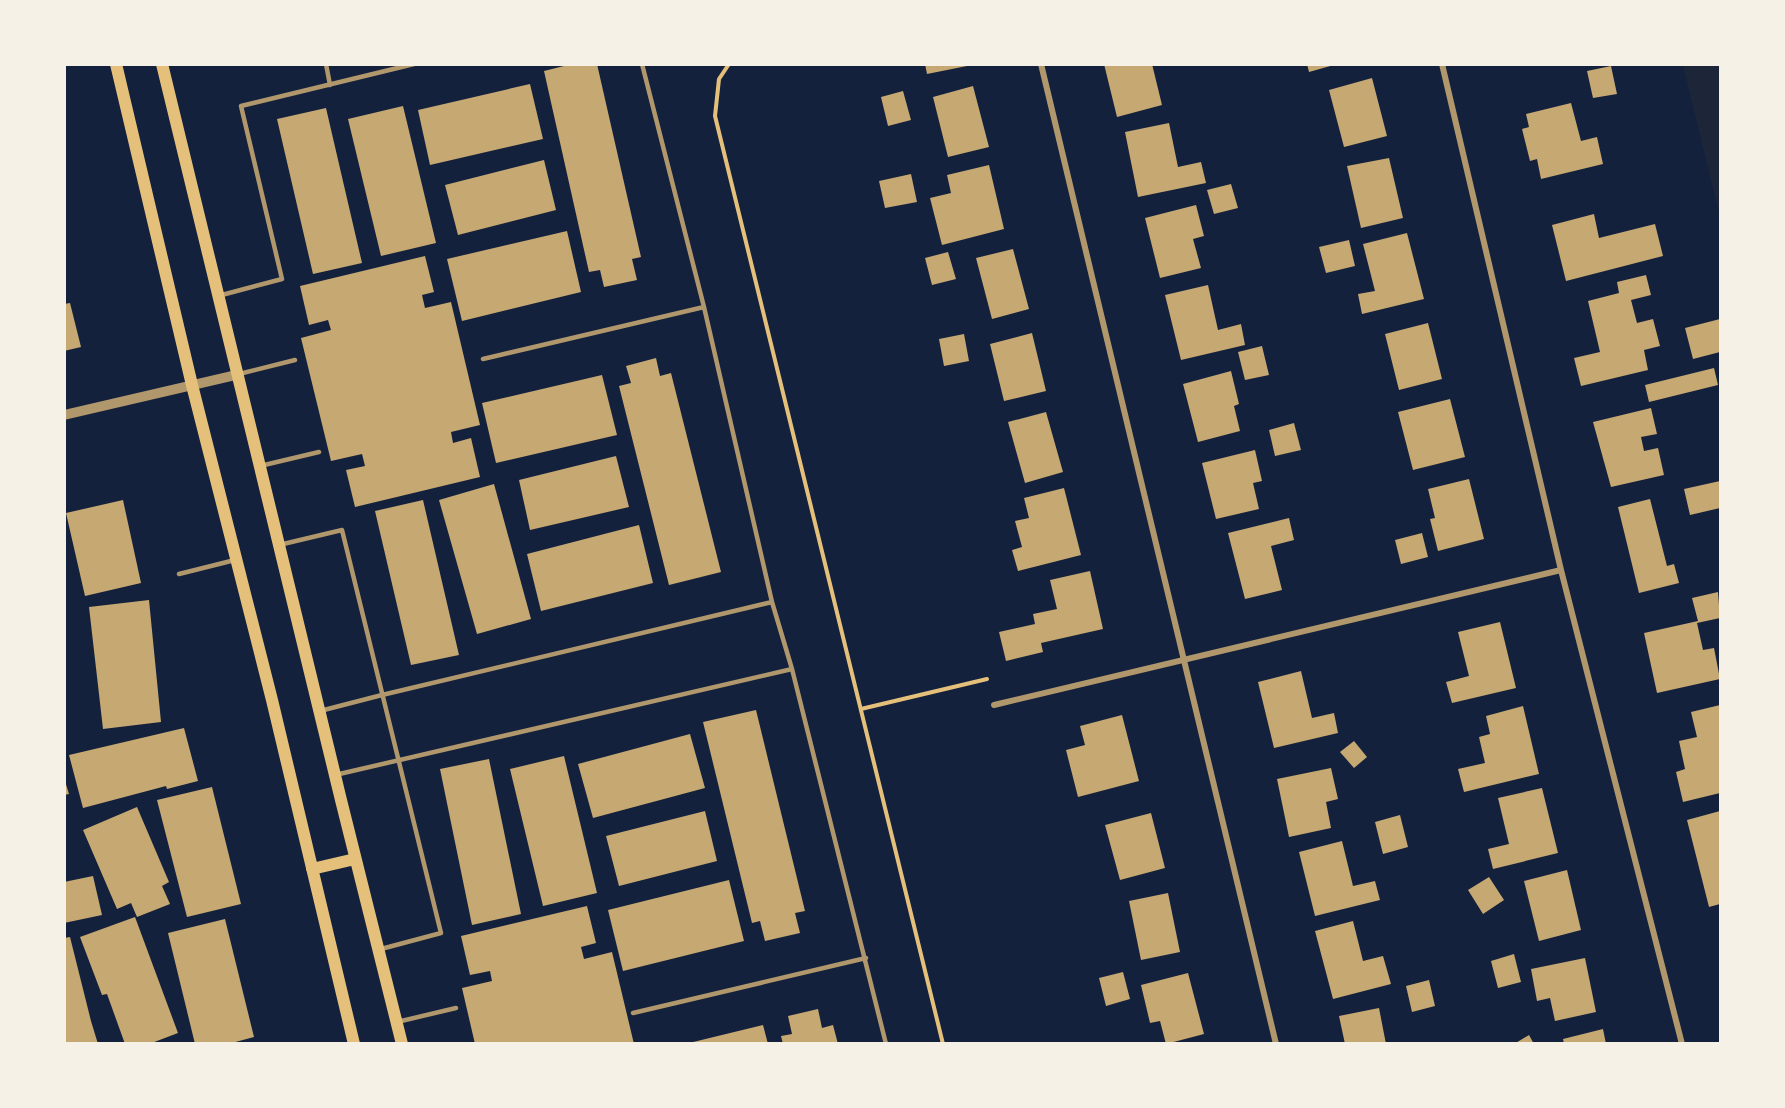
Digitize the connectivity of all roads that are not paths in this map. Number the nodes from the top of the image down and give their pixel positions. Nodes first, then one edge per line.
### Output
1 (116, 64) edge
2 (162, 64) edge
3 (326, 64) edge
4 (414, 64) edge
5 (642, 64) edge
6 (1041, 64) edge
7 (1442, 64) edge
8 (330, 85) junction
9 (217, 296) junction
10 (704, 307) junction
11 (295, 360) dead end
12 (483, 360) dead end
13 (236, 375) junction
14 (192, 385) junction
15 (64, 416) edge
16 (319, 452) dead end
17 (258, 466) junction
18 (277, 545) junction
19 (236, 560) junction
20 (1561, 570) junction
21 (179, 574) dead end
22 (772, 602) junction
23 (1184, 660) junction
24 (792, 669) junction
25 (382, 695) junction
26 (994, 705) dead end
27 (319, 712) junction
28 (399, 761) junction
29 (334, 776) junction
30 (355, 859) junction
31 (312, 869) junction
32 (378, 949) junction
33 (866, 958) junction
34 (456, 1008) dead end
35 (633, 1013) dead end
36 (397, 1022) junction
37 (354, 1044) edge
38 (402, 1044) edge
39 (886, 1044) edge
40 (1276, 1044) edge
41 (1682, 1044) edge

1 - 14 main road
2 - 9 main road
3 - 8 lane
4 - 8 lane
5 - 10 lane
6 - 23 street
7 - 20 street
8 - 9 lane
9 - 13 main road
10 - 12 lane
10 - 22 lane
11 - 13 lane
13 - 14 street
13 - 17 main road
14 - 15 street
14 - 19 main road
16 - 17 lane
17 - 18 main road
18 - 25 lane
18 - 27 main road
19 - 21 lane
19 - 31 main road
20 - 23 street
20 - 41 street
22 - 24 lane
22 - 25 lane
23 - 26 street
23 - 40 street
24 - 28 lane
24 - 33 lane
25 - 27 lane
25 - 28 lane
27 - 29 main road
28 - 29 lane
28 - 32 lane
29 - 30 main road
30 - 31 main road
30 - 32 main road
31 - 37 main road
32 - 36 main road
33 - 35 lane
33 - 39 lane
34 - 36 lane
36 - 38 main road

